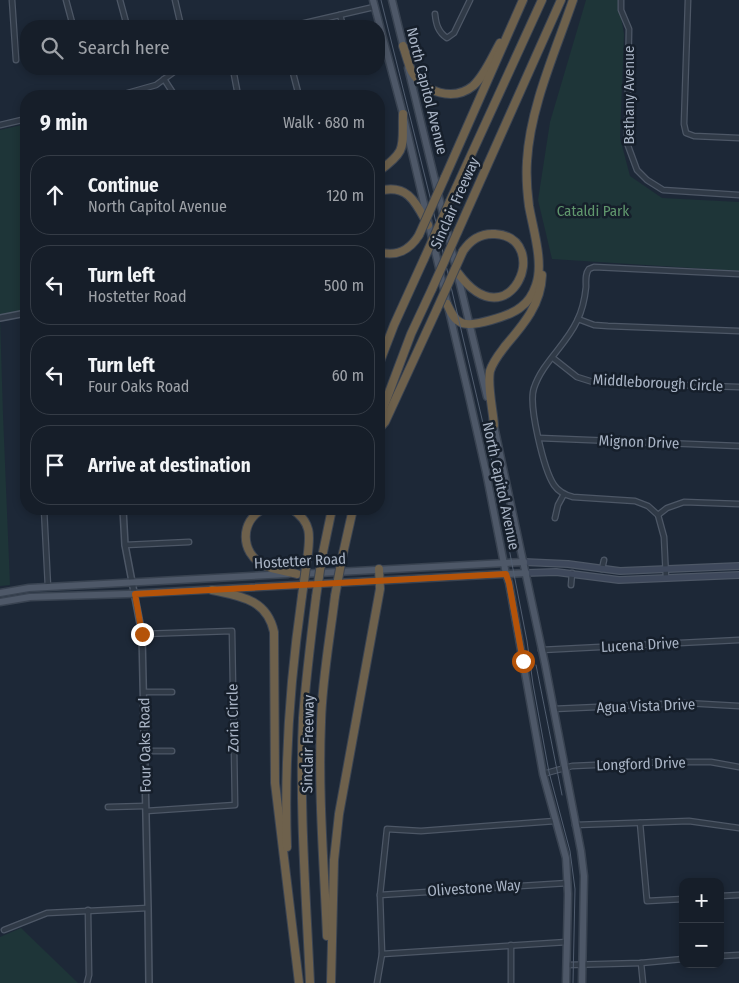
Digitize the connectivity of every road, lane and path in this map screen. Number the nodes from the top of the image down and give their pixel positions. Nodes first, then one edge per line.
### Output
1 (12, 0) edge
2 (66, 0) edge
3 (120, 0) edge
4 (175, 0) edge
5 (392, 0) edge
6 (470, 0) edge
7 (523, 0) edge
8 (542, 0) edge
9 (561, 0) edge
10 (573, 0) edge
11 (621, 0) edge
12 (688, 0) edge
13 (374, 3) edge
14 (518, 11) junction
15 (435, 14) dead end
16 (340, 15) junction
17 (71, 20) edge
18 (125, 20) edge
19 (180, 20) edge
20 (318, 20) edge
21 (341, 20) edge
22 (378, 20) edge
23 (385, 45) edge
24 (403, 46) junction
25 (16, 60) dead end
26 (170, 75) edge
27 (234, 75) edge
28 (294, 75) edge
29 (164, 79) junction
30 (144, 90) edge
31 (171, 90) edge
32 (237, 90) dead end
33 (297, 90) edge
34 (403, 114) junction
35 (20, 120) edge
36 (0, 125) edge
37 (739, 138) edge
38 (385, 167) edge
39 (385, 190) edge
40 (739, 195) edge
41 (428, 225) junction
42 (537, 248) junction
43 (385, 253) edge
44 (458, 274) junction
45 (739, 274) edge
46 (447, 304) junction
47 (20, 314) edge
48 (0, 318) edge
49 (578, 319) junction
50 (470, 324) junction
51 (739, 331) edge
52 (385, 348) edge
53 (553, 358) junction
54 (739, 388) edge
55 (385, 403) edge
56 (385, 422) edge
57 (494, 425) junction
58 (539, 438) junction
59 (739, 446) edge
60 (564, 494) junction
61 (739, 504) edge
62 (44, 515) edge
63 (124, 515) edge
64 (254, 515) edge
65 (299, 515) edge
66 (331, 515) edge
67 (352, 515) edge
68 (658, 515) junction
69 (555, 518) dead end
70 (189, 542) dead end
71 (126, 545) junction
72 (604, 560) dead end
73 (504, 562) junction
74 (524, 562) junction
75 (739, 566) edge
76 (379, 569) junction
77 (602, 570) junction
78 (665, 570) junction
79 (526, 573) junction
80 (572, 573) junction
81 (297, 574) junction
82 (506, 574) junction
83 (739, 575) edge
84 (666, 578) junction
85 (380, 580) junction
86 (132, 583) junction
87 (571, 585) dead end
88 (48, 587) junction
89 (212, 590) junction
90 (0, 592) edge
91 (135, 594) junction
92 (0, 602) edge
93 (142, 634) junction
94 (739, 640) edge
95 (541, 650) junction
96 (144, 692) junction
97 (172, 692) dead end
98 (739, 706) edge
99 (553, 709) junction
100 (145, 751) junction
101 (172, 751) dead end
102 (739, 767) edge
103 (564, 768) junction
104 (543, 774) junction
105 (108, 806) dead end
106 (145, 809) junction
107 (555, 821) junction
108 (640, 822) junction
109 (576, 825) junction
110 (739, 828) edge
111 (568, 883) junction
112 (380, 895) junction
113 (739, 895) edge
114 (724, 896) edge
115 (679, 899) edge
116 (148, 908) junction
117 (88, 910) junction
118 (4, 930) dead end
119 (293, 934) junction
120 (567, 942) junction
121 (511, 945) junction
122 (382, 954) junction
123 (739, 955) edge
124 (724, 956) edge
125 (679, 959) edge
126 (641, 963) junction
127 (583, 964) junction
128 (567, 965) junction
129 (87, 983) edge
130 (148, 983) edge
131 (299, 983) edge
132 (310, 983) edge
133 (330, 983) edge
134 (377, 983) edge
135 (511, 983) edge
136 (566, 983) edge
137 (582, 983) edge
138 (643, 983) edge

1 - 25 street
2 - 17 street
3 - 18 street
4 - 19 street
5 - 24 main road, North Capitol Avenue
6 - 15 street
7 - 14 highway
8 - 52 highway, Sinclair Freeway, bridge
9 - 55 highway, Sinclair Freeway, bridge
10 - 42 highway
11 - 40 street, Bethany Avenue
12 - 37 street
13 - 16 street
13 - 22 main road, North Capitol Avenue
14 - 24 highway
14 - 43 highway, bridge
16 - 20 street
16 - 21 street
23 - 34 main road, North Capitol Avenue
24 - 44 main road, North Capitol Avenue
26 - 29 street
27 - 32 street
28 - 33 street
29 - 30 street
29 - 31 street
34 - 38 highway
34 - 41 main road, North Capitol Avenue
35 - 36 street
39 - 41 highway
41 - 46 main road, North Capitol Avenue
42 - 50 highway
42 - 57 highway
44 - 50 main road, North Capitol Avenue
44 - 56 highway, bridge
45 - 49 street
46 - 50 highway
46 - 73 main road, North Capitol Avenue
47 - 48 street
49 - 51 street
49 - 53 street
50 - 57 main road, North Capitol Avenue
53 - 54 street, Middleborough Circle
53 - 58 street
57 - 74 main road, North Capitol Avenue
58 - 59 street, Mignon Drive
58 - 60 street
60 - 68 street
60 - 69 street
61 - 68 street
62 - 88 street
63 - 71 street, Four Oaks Road
64 - 81 highway
65 - 119 highway, bridge
66 - 132 highway, Sinclair Freeway, bridge
67 - 133 highway, Sinclair Freeway, bridge
68 - 78 street
70 - 71 street
71 - 86 street, Four Oaks Road
72 - 77 street
73 - 74 main road, Hostetter Road
73 - 76 main road, Hostetter Road
73 - 82 main road, North Capitol Avenue
74 - 77 main road, Hostetter Road
74 - 79 main road, North Capitol Avenue
75 - 78 main road, Hostetter Road
76 - 81 main road, Hostetter Road
76 - 85 highway
77 - 78 main road, Hostetter Road
78 - 84 street
79 - 80 main road, Hostetter Road
79 - 82 main road, Hostetter Road
79 - 95 main road, North Capitol Avenue
80 - 84 main road, Hostetter Road
80 - 87 street
81 - 86 main road, Hostetter Road
82 - 85 main road, Hostetter Road
82 - 104 main road, North Capitol Avenue
83 - 84 main road, Hostetter Road
85 - 89 main road, Hostetter Road
85 - 133 highway
86 - 88 main road, Hostetter Road
86 - 91 street, Four Oaks Road
88 - 90 main road, Hostetter Road
89 - 91 main road, Hostetter Road
89 - 119 highway
91 - 92 main road, Hostetter Road
91 - 93 street, Four Oaks Road
93 - 96 street, Four Oaks Road
93 - 106 street, Zoria Circle
94 - 95 street, Lucena Drive
95 - 99 main road, North Capitol Avenue
96 - 97 street
96 - 100 street, Four Oaks Road
98 - 99 street, Agua Vista Drive
99 - 103 main road, North Capitol Avenue
100 - 101 street
100 - 106 street, Four Oaks Road
102 - 103 street, Longford Drive
103 - 104 street, Longford Drive
103 - 109 main road, North Capitol Avenue
104 - 107 main road, North Capitol Avenue
105 - 106 street
106 - 116 street, Four Oaks Road
107 - 111 main road, North Capitol Avenue
107 - 112 street
108 - 109 street
108 - 110 street
108 - 115 street
109 - 127 main road, North Capitol Avenue
111 - 112 street, Olivestone Way
111 - 120 main road, North Capitol Avenue
112 - 122 street
113 - 114 street
116 - 117 street
116 - 130 street, Four Oaks Road
117 - 118 street
117 - 129 street
119 - 131 highway
120 - 121 street
120 - 128 main road, North Capitol Avenue
121 - 122 street
121 - 135 street
122 - 134 street
123 - 124 street
125 - 126 street
126 - 127 street
126 - 138 street
127 - 128 street
127 - 137 main road, North Capitol Avenue
128 - 136 main road, North Capitol Avenue

